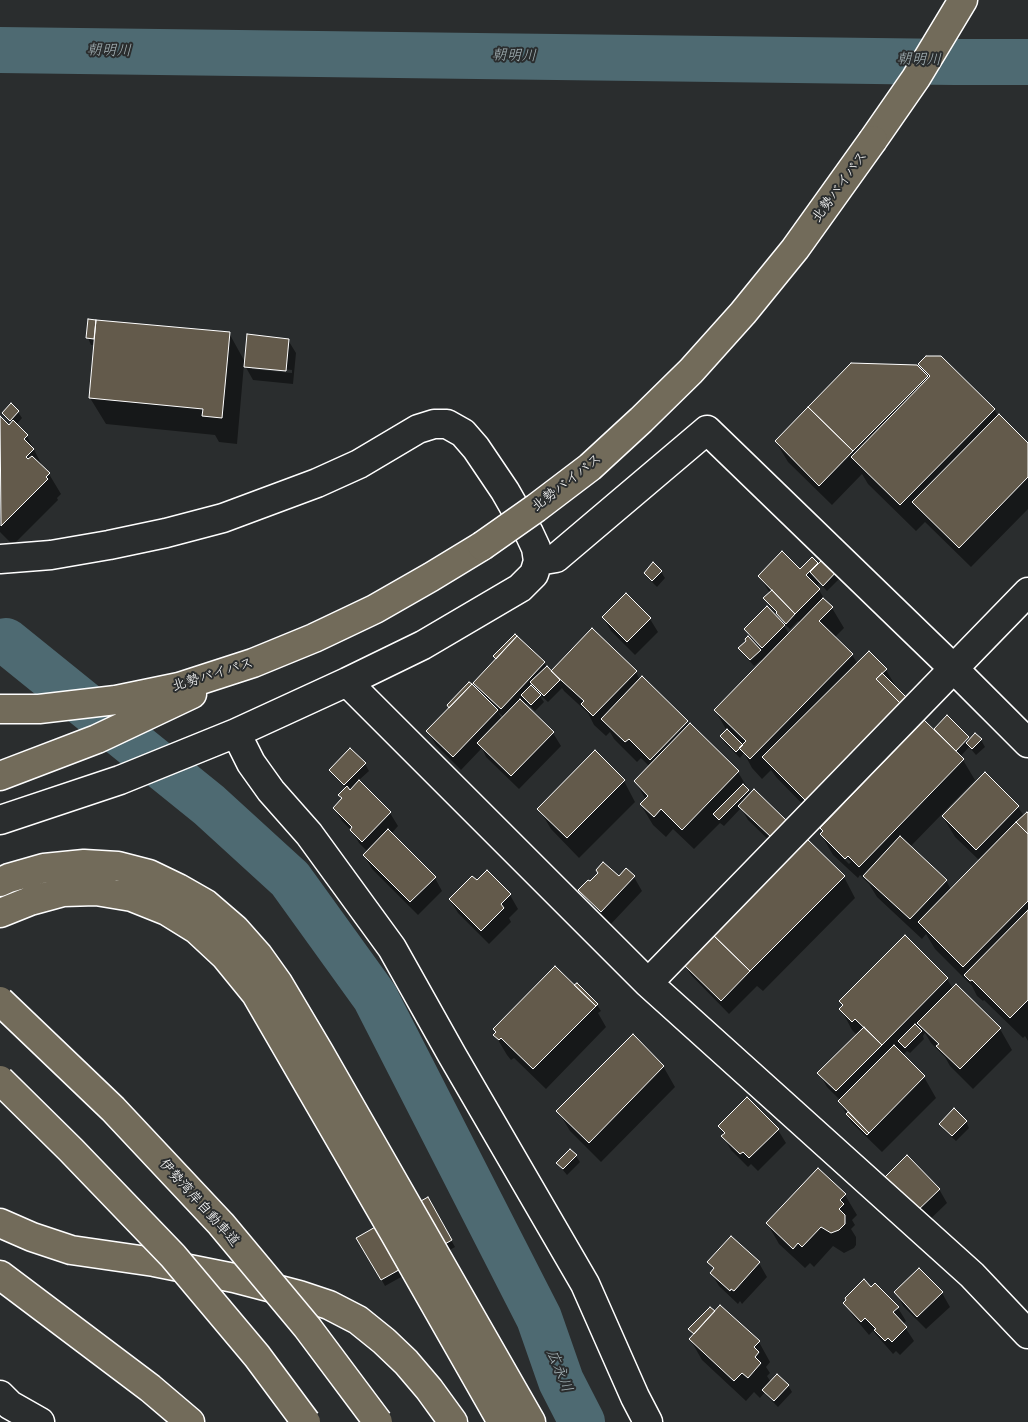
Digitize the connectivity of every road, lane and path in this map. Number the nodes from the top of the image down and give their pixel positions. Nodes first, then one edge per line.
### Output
1 (951, 3) edge
2 (0, 558) edge
3 (538, 562) junction
4 (1028, 592) edge
5 (252, 663) junction
6 (953, 668) junction
7 (347, 682) junction
8 (15, 703) edge
9 (236, 733) junction
10 (1028, 743) edge
11 (0, 776) edge
12 (0, 820) edge
13 (0, 882) edge
14 (0, 913) edge
15 (648, 983) junction
16 (0, 1001) edge
17 (0, 1080) edge
18 (0, 1223) edge
19 (0, 1274) edge
20 (1028, 1334) edge
21 (3, 1403) edge
22 (40, 1422) edge
23 (190, 1422) edge
24 (306, 1422) edge
25 (378, 1422) edge
26 (453, 1422) edge
27 (502, 1422) edge
28 (531, 1422) edge
29 (648, 1422) edge

1 - 5 highway, 北勢バイパス, bridge
2 - 3 street
3 - 6 street
3 - 7 street
4 - 6 street
5 - 8 highway, 北勢バイパス
5 - 11 highway
6 - 10 street
6 - 15 street
7 - 9 street
7 - 15 street
9 - 12 street
9 - 29 street
13 - 28 highway
14 - 27 highway
15 - 20 street
16 - 25 highway, 伊勢湾岸自動車道, bridge
17 - 24 highway, bridge
18 - 26 highway
19 - 23 highway
21 - 22 street

